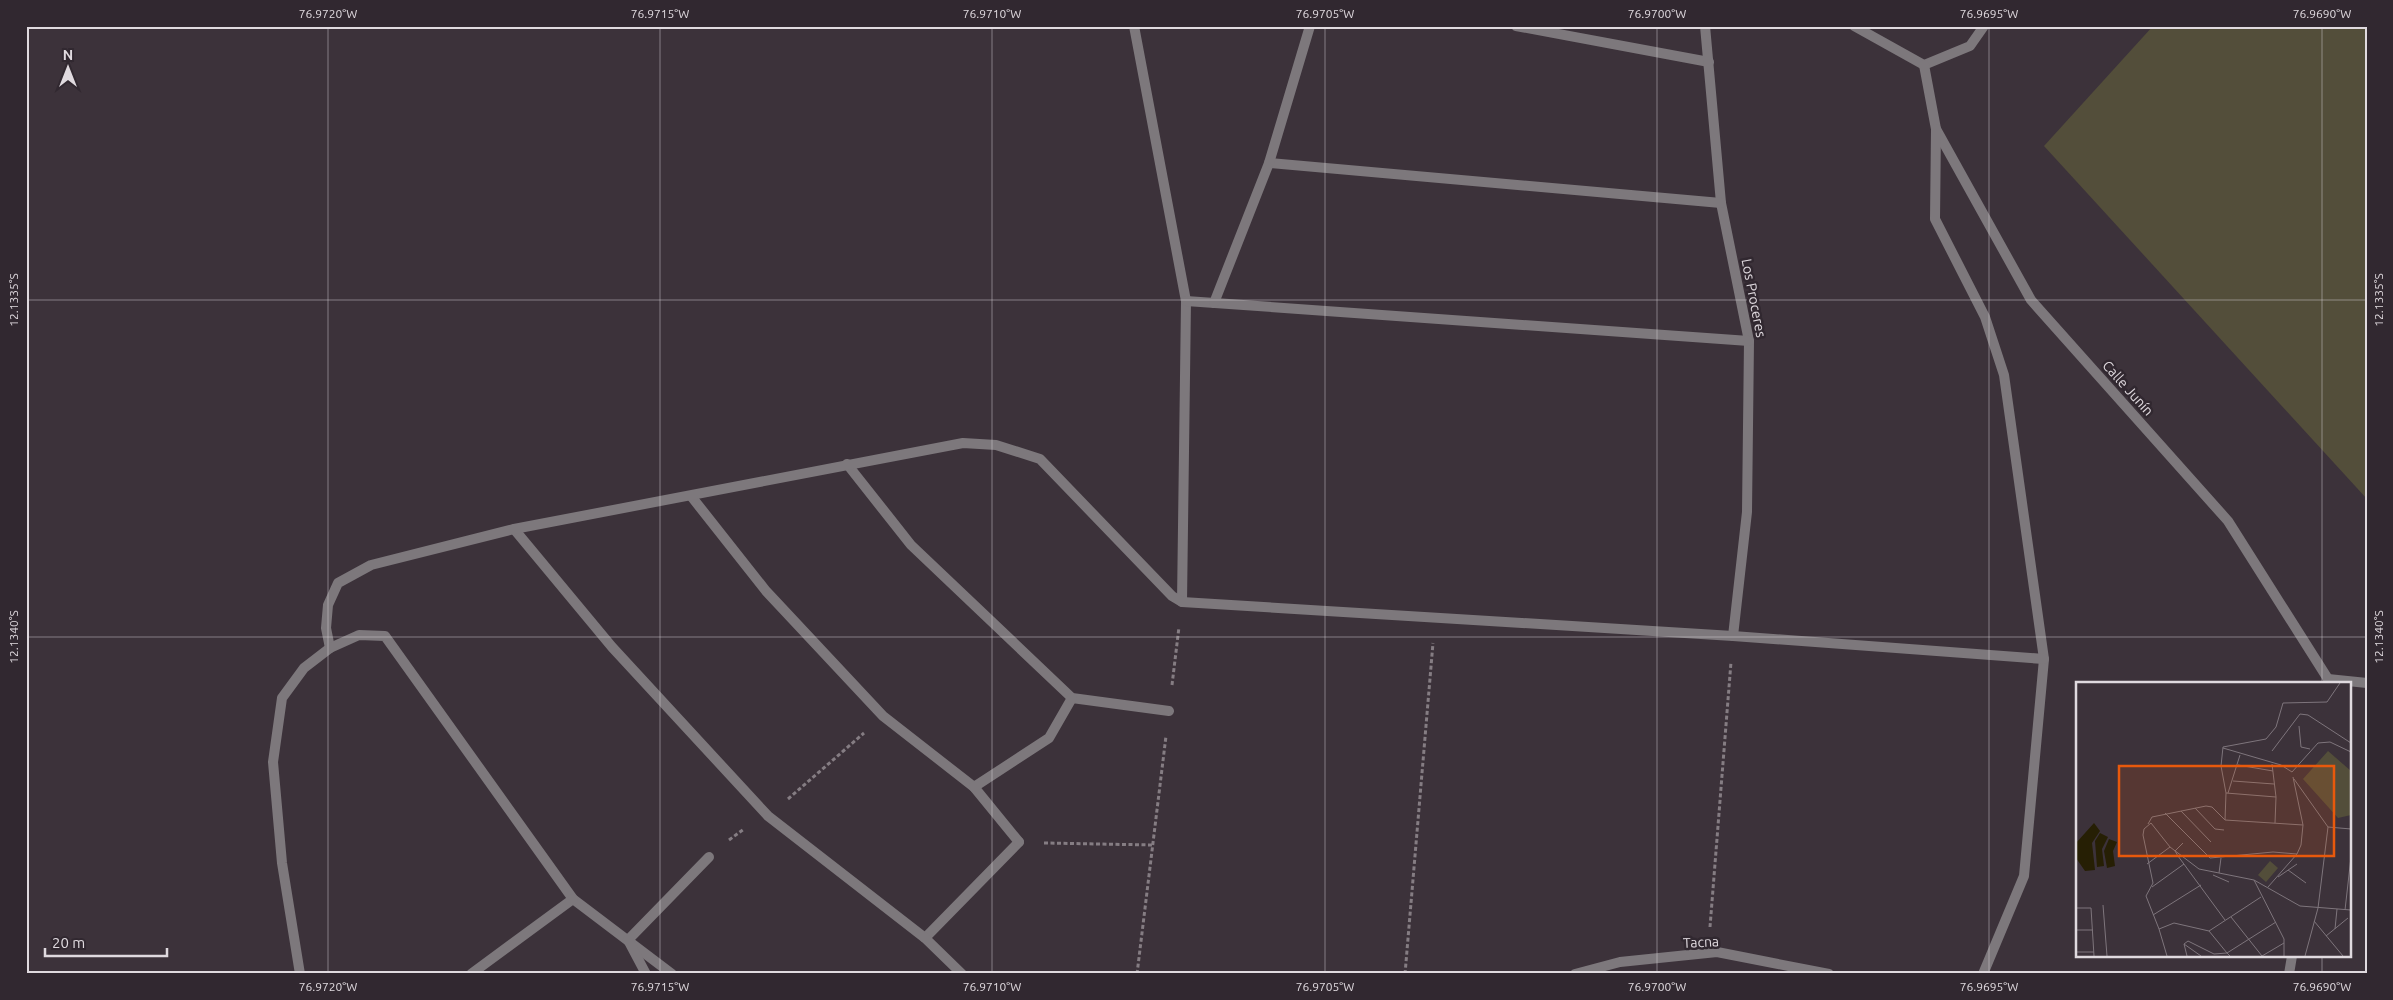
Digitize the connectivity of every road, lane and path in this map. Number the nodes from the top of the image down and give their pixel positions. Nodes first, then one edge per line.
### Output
1 (1134, 26) edge
2 (1310, 26) edge
3 (1516, 26) edge
4 (1705, 26) edge
5 (1854, 26) edge
6 (1984, 26) edge
7 (1709, 62) junction
8 (1924, 64) junction
9 (1936, 129) junction
10 (1269, 163) junction
11 (1721, 203) junction
12 (1186, 301) junction
13 (1214, 303) junction
14 (1749, 341) junction
15 (847, 464) junction
16 (691, 496) junction
17 (514, 529) junction
18 (1182, 602) junction
19 (1436, 617) junction
20 (1733, 636) junction
21 (330, 648) junction
22 (2044, 659) junction
23 (2328, 681) edge
24 (2348, 682) edge
25 (2350, 682) edge
26 (2367, 683) edge
27 (1072, 698) junction
28 (1169, 711) junction
29 (883, 716) junction
30 (974, 787) junction
31 (768, 816) junction
32 (1019, 842) junction
33 (1153, 845) junction
34 (709, 857) joint
35 (573, 900) junction
36 (925, 938) junction
37 (628, 940) junction
38 (1707, 954) junction
39 (2292, 958) edge
40 (300, 974) edge
41 (471, 974) edge
42 (646, 974) edge
43 (672, 974) edge
44 (962, 974) edge
45 (1137, 974) edge
46 (1405, 974) edge
47 (1575, 974) edge
48 (1829, 974) edge
49 (1983, 974) edge
50 (2289, 974) edge

1 - 12 street
2 - 10 street
3 - 7 street
4 - 7 street, Los Proceres
5 - 8 street
6 - 8 street
7 - 11 street, Los Proceres
8 - 9 street, Calle Junín
9 - 22 street
9 - 23 street, Calle Junín
10 - 11 street
10 - 13 street
11 - 14 street, Los Proceres
12 - 13 street
12 - 18 street
13 - 14 street
14 - 20 street, Los Proceres
15 - 16 street
15 - 18 street
15 - 27 street
16 - 17 street
16 - 29 street
17 - 21 street
17 - 31 street
18 - 19 street
18 - 28 path
19 - 20 street
19 - 46 path
20 - 22 street
20 - 38 path
21 - 35 street
21 - 40 street
22 - 49 street
23 - 24 street, Calle Junín
25 - 26 street, Calle Junín
27 - 28 street
27 - 30 street
28 - 33 path
29 - 30 street
29 - 31 path
30 - 32 street
31 - 34 path
31 - 36 street
32 - 33 path
32 - 36 street
33 - 45 path
34 - 37 street
35 - 37 street
35 - 41 street
36 - 44 street
37 - 42 street
37 - 43 street
38 - 47 street, Tacna
38 - 48 street, Tacna
39 - 50 street

